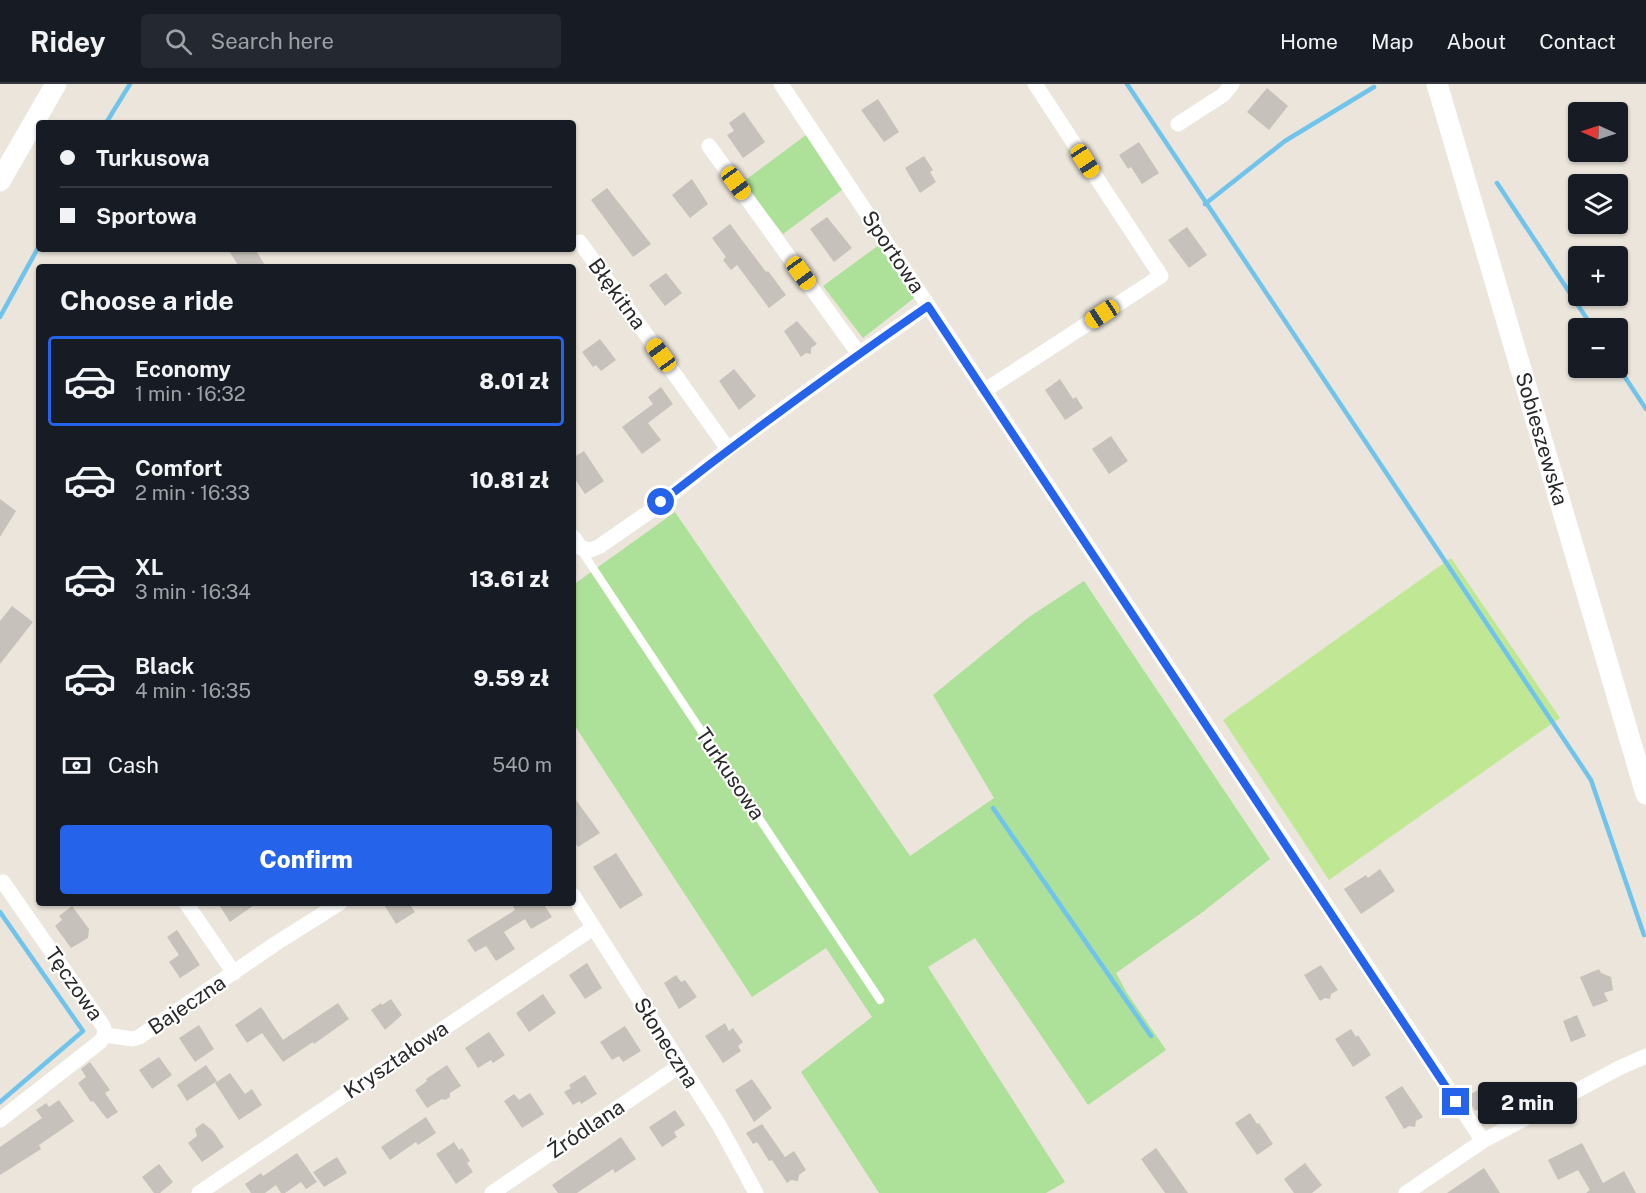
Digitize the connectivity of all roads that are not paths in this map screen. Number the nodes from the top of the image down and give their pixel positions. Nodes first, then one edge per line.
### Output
1 (56, 84) edge
2 (781, 84) edge
3 (1035, 84) edge
4 (1232, 84) edge
5 (1437, 84) edge
6 (1178, 124) dead end
7 (709, 146) dead end
8 (0, 181) edge
9 (580, 242) dead end
10 (928, 306) junction
11 (859, 354) junction
12 (984, 391) junction
13 (728, 449) junction
14 (577, 542) edge
15 (1646, 794) edge
16 (3, 882) dead end
17 (576, 900) edge
18 (188, 906) edge
19 (335, 906) edge
20 (593, 928) junction
21 (234, 973) junction
22 (880, 1000) dead end
23 (105, 1035) junction
24 (1646, 1056) edge
25 (681, 1065) junction
26 (0, 1120) edge
27 (1483, 1141) junction
28 (199, 1193) edge
29 (492, 1193) edge
30 (756, 1193) edge
31 (1406, 1193) edge

1 - 8 main road
2 - 10 street, Sportowa
3 - 12 street
4 - 6 street
5 - 15 main road, Sobieszewska
7 - 11 street
9 - 13 street, Błękitna
10 - 11 street
10 - 12 street, Sportowa
11 - 13 street
12 - 27 street, Sportowa
13 - 14 street, Turkusowa
14 - 22 lane, Turkusowa
16 - 23 street, Tęczowa
17 - 20 street, Słoneczna
18 - 21 street, Bajeczna
19 - 21 street, Bajeczna
20 - 25 street, Słoneczna
20 - 28 street, Kryształowa
21 - 23 street, Bajeczna
23 - 26 street, Tęczowa
24 - 27 street
25 - 29 street, Źródlana
25 - 30 street, Słoneczna
27 - 31 street

